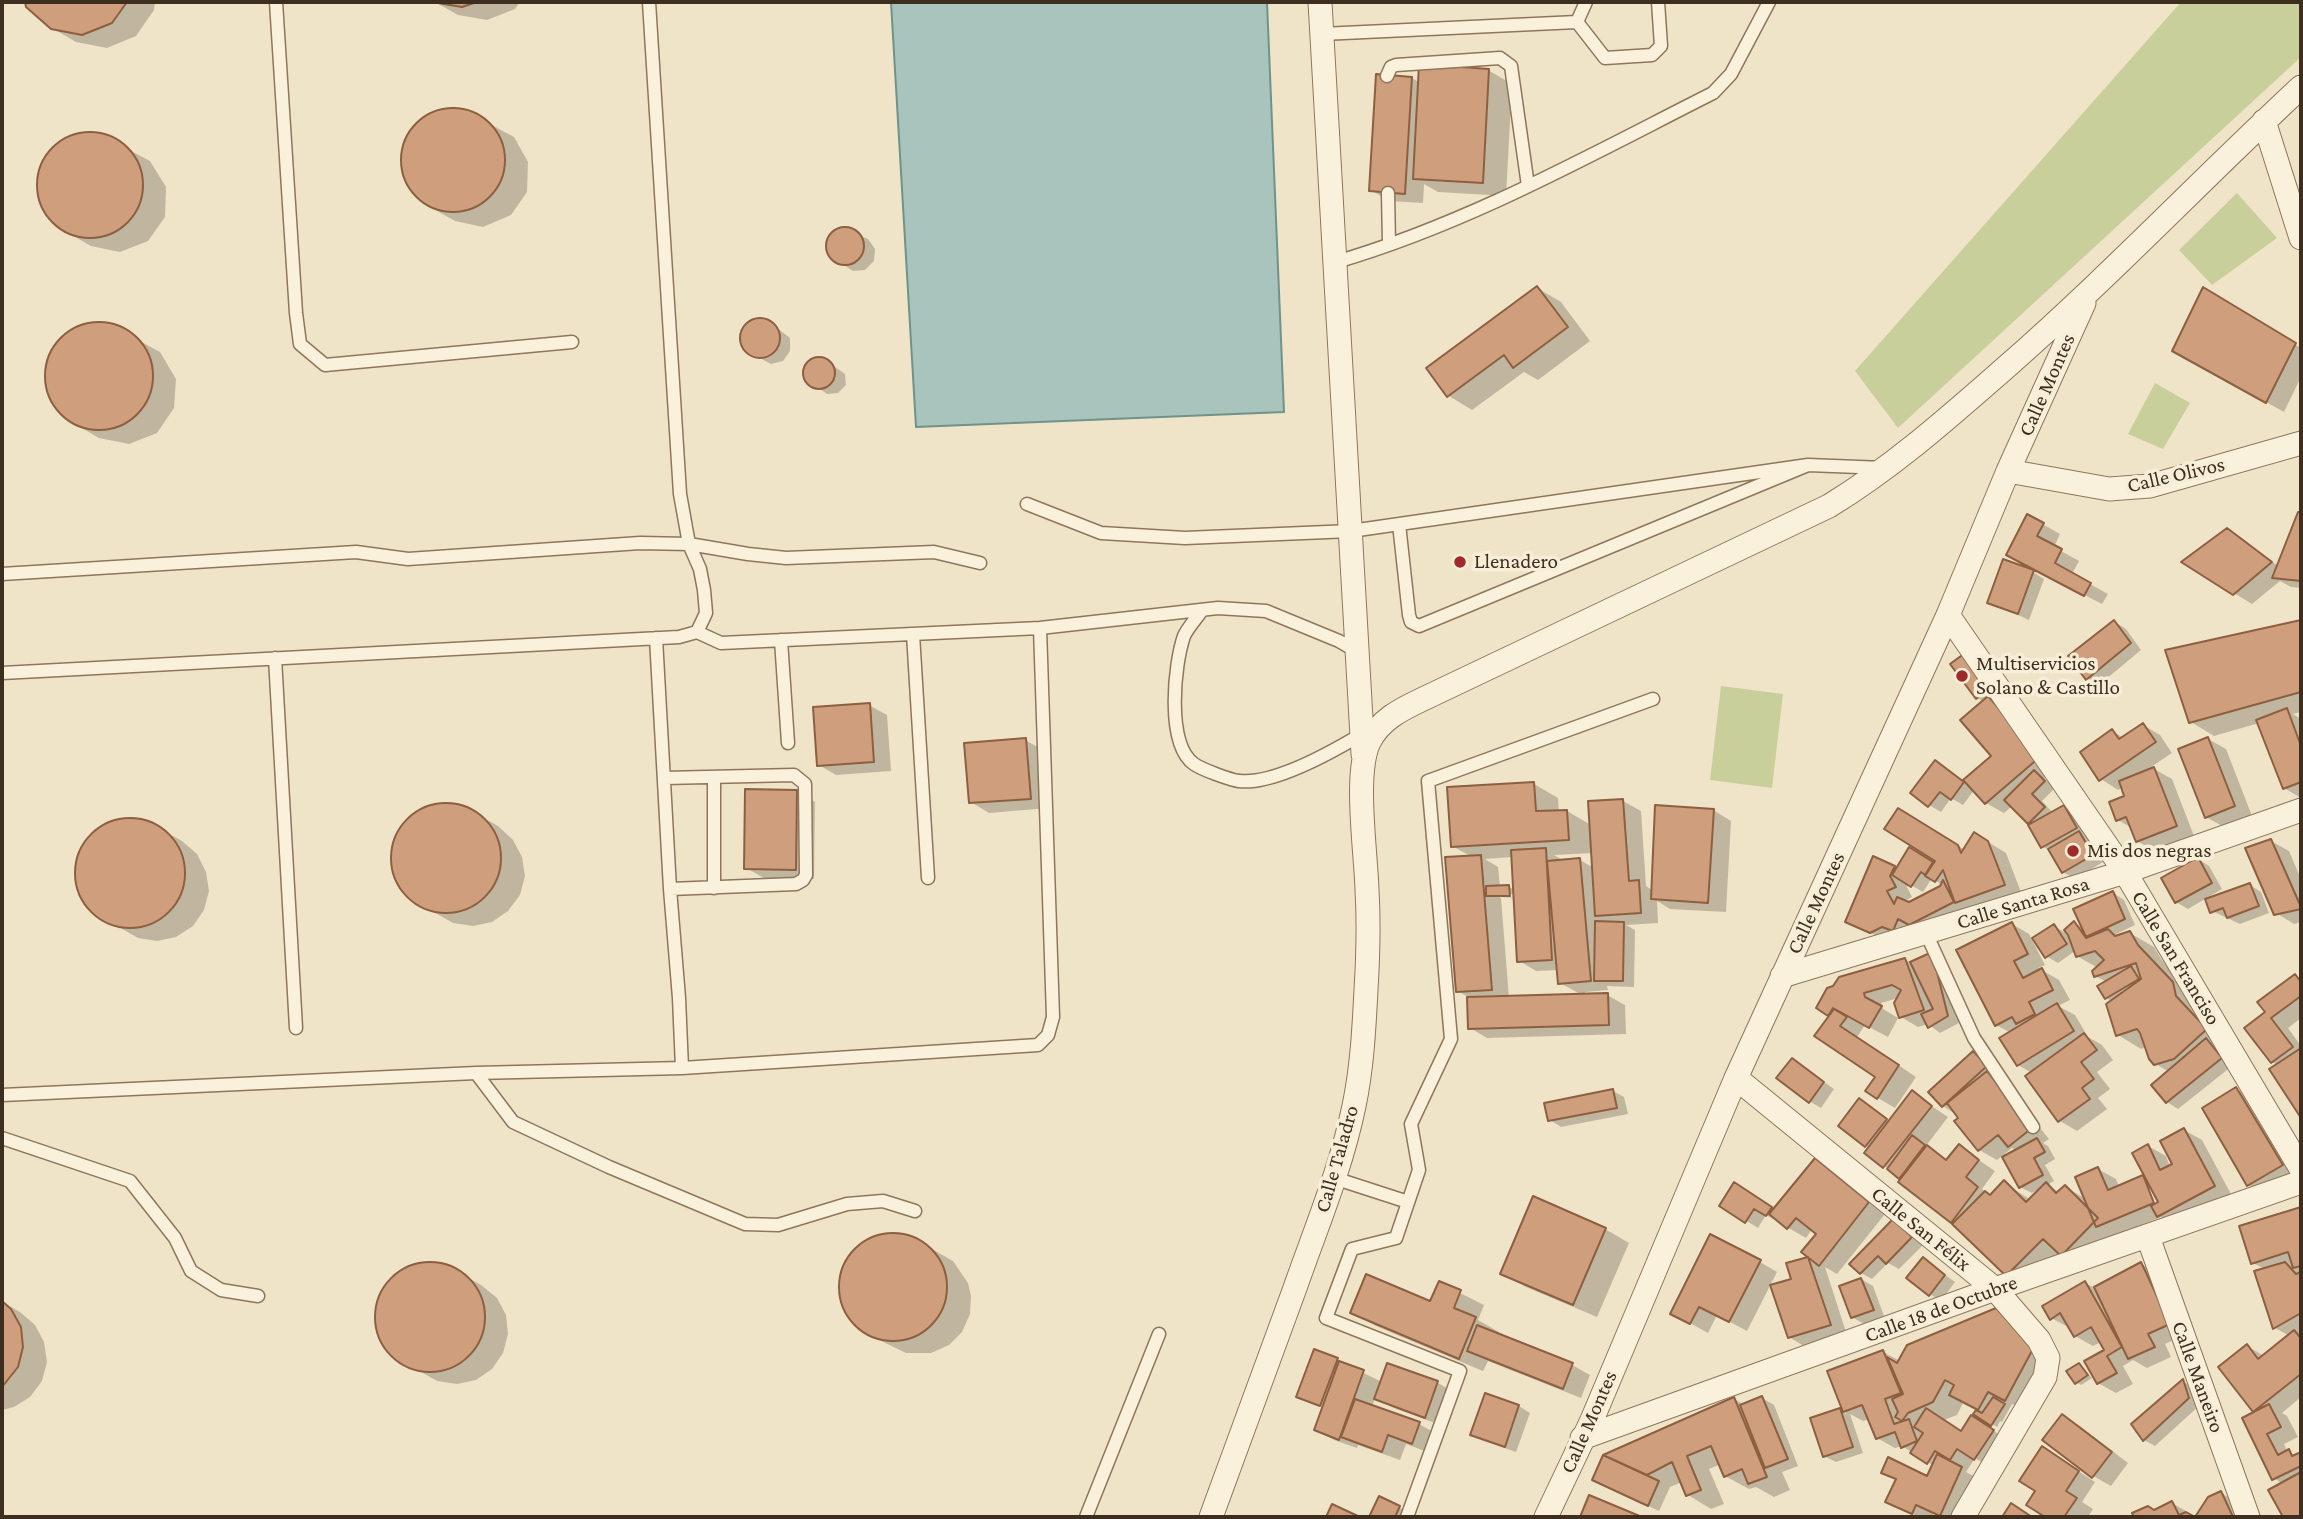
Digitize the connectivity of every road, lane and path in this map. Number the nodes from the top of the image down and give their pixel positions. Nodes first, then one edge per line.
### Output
1 (275, 2) edge
2 (649, 2) edge
3 (1320, 2) edge
4 (1586, 2) edge
5 (1658, 2) edge
6 (1769, 2) edge
7 (1577, 22) junction
8 (1322, 34) junction
9 (1387, 76) dead end
10 (2301, 88) edge
11 (2264, 121) junction
12 (1528, 186) junction
13 (1388, 193) dead end
14 (2301, 238) edge
15 (1388, 244) junction
16 (1336, 262) junction
17 (2090, 290) junction
18 (572, 342) dead end
19 (2301, 443) edge
20 (1808, 465) junction
21 (1884, 468) junction
22 (2008, 471) junction
23 (1027, 504) dead end
24 (1399, 524) junction
25 (1351, 531) junction
26 (689, 544) junction
27 (980, 564) dead end
28 (2, 574) edge
29 (1202, 610) junction
30 (1948, 615) junction
31 (1040, 628) junction
32 (697, 632) junction
33 (913, 634) junction
34 (656, 638) junction
35 (781, 640) junction
36 (1357, 652) junction
37 (275, 658) junction
38 (2, 673) edge
39 (1653, 699) dead end
40 (1362, 734) junction
41 (788, 743) dead end
42 (1362, 771) junction
43 (714, 777) junction
44 (664, 778) junction
45 (2301, 810) edge
46 (2125, 872) junction
47 (928, 878) dead end
48 (714, 888) junction
49 (670, 890) junction
50 (1926, 933) junction
51 (1782, 976) junction
52 (296, 1028) dead end
53 (682, 1068) junction
54 (476, 1073) junction
55 (1736, 1078) junction
56 (2, 1095) edge
57 (2033, 1127) dead end
58 (2, 1138) edge
59 (2301, 1169) edge
60 (1334, 1178) junction
61 (2301, 1182) edge
62 (1408, 1202) junction
63 (915, 1211) dead end
64 (2148, 1237) junction
65 (1995, 1289) junction
66 (258, 1296) dead end
67 (1159, 1334) dead end
68 (1582, 1438) junction
69 (1086, 1517) edge
70 (1211, 1517) edge
71 (1407, 1517) edge
72 (1546, 1517) edge
73 (1963, 1517) edge
74 (2248, 1517) edge

1 - 18 lane
2 - 26 lane
3 - 8 street
4 - 7 lane
5 - 7 lane
6 - 12 lane
7 - 8 lane
8 - 16 street
9 - 12 lane
10 - 11 street, Calle Montes
11 - 14 street
11 - 17 street, Calle Montes
12 - 15 lane
13 - 15 lane
15 - 16 lane
16 - 25 street
17 - 21 street, Calle Montes
17 - 22 street, Calle Montes
19 - 22 street, Calle Olivos
20 - 21 lane
20 - 24 lane
20 - 24 lane
21 - 42 street, Calle Montes
22 - 30 street, Calle Montes
23 - 25 lane
24 - 25 lane
25 - 36 street
26 - 27 lane
26 - 28 lane
26 - 32 lane
29 - 31 lane
29 - 36 lane
29 - 40 lane
30 - 46 street, Calle San Franciso
30 - 51 street, Calle Montes
31 - 33 lane
31 - 53 lane
32 - 34 lane
32 - 35 lane
33 - 35 lane
33 - 47 lane
34 - 37 lane
34 - 44 lane
35 - 41 lane
36 - 40 street
37 - 38 lane
37 - 52 lane
39 - 62 lane
40 - 42 street, Calle Taladro
42 - 60 street, Calle Taladro
43 - 44 lane
43 - 48 lane
43 - 48 lane
44 - 49 lane
45 - 46 street, Calle Santa Rosa
46 - 50 street, Calle Santa Rosa
46 - 59 street, Calle San Franciso
48 - 49 lane
49 - 53 lane
50 - 51 street, Calle Santa Rosa
50 - 57 lane
51 - 55 street, Calle Montes
53 - 54 lane
54 - 56 lane
54 - 63 lane
55 - 65 street, Calle San Félix
55 - 68 street, Calle Montes
58 - 66 lane
60 - 62 lane
60 - 70 street, Calle Taladro
61 - 64 street, Calle 18 de Octubre
62 - 71 lane
64 - 65 street, Calle 18 de Octubre
64 - 74 street, Calle Maneiro
65 - 68 street, Calle 18 de Octubre
65 - 73 street, Calle San Félix
67 - 69 lane
68 - 72 street, Calle Montes

